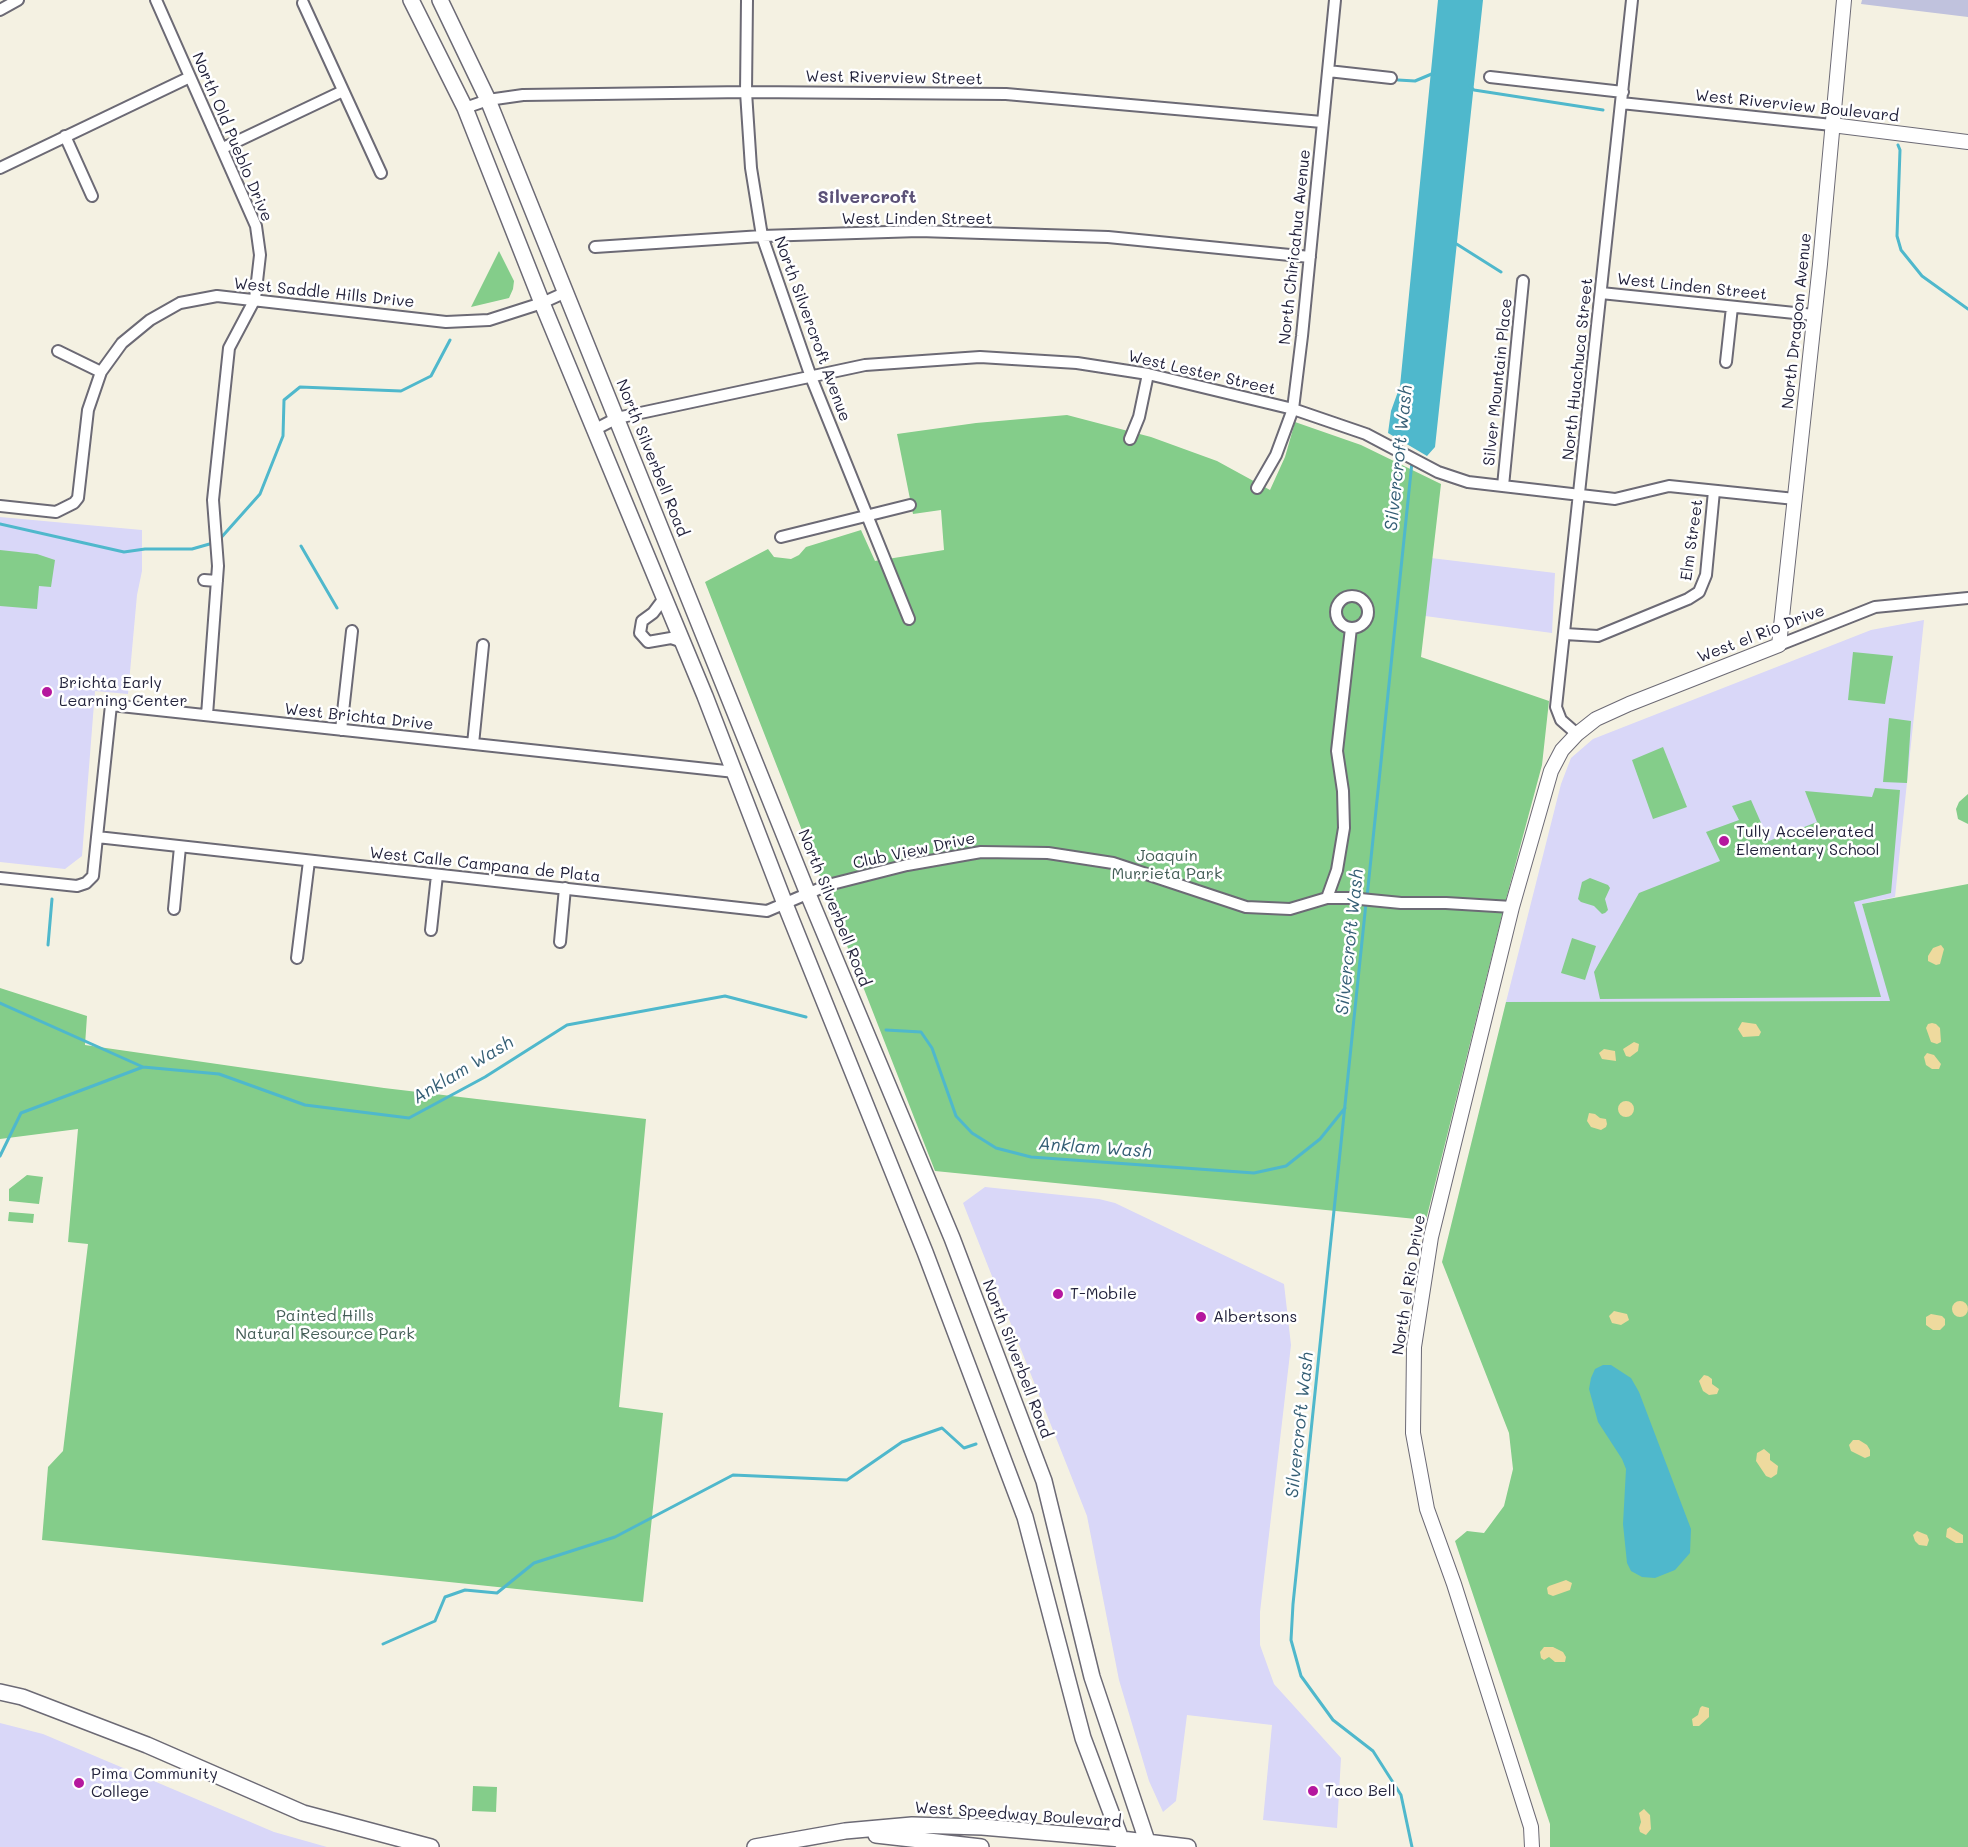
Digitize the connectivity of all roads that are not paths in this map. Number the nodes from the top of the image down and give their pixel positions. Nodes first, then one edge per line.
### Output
1 (18, 0) edge
2 (156, 0) edge
3 (411, 0) edge
4 (440, 0) edge
5 (747, 0) edge
6 (1335, 0) edge
7 (1632, 0) edge
8 (1844, 0) edge
9 (303, 3) dead end
10 (0, 10) edge
11 (1328, 71) junction
12 (190, 76) junction
13 (1490, 77) dead end
14 (1391, 78) dead end
15 (343, 91) junction
16 (746, 92) junction
17 (1622, 98) junction
18 (488, 100) junction
19 (465, 108) junction
20 (1322, 122) junction
21 (1832, 125) junction
22 (64, 136) junction
23 (1968, 142) edge
24 (223, 148) junction
25 (0, 168) edge
26 (381, 173) dead end
27 (92, 196) dead end
28 (762, 236) junction
29 (596, 247) dead end
30 (1310, 257) junction
31 (1523, 280) dead end
32 (564, 292) junction
33 (1601, 293) junction
34 (255, 299) junction
35 (542, 303) junction
36 (1732, 307) junction
37 (1814, 315) junction
38 (58, 351) dead end
39 (1726, 362) dead end
40 (101, 372) junction
41 (1148, 374) junction
42 (811, 376) junction
43 (1293, 409) junction
44 (617, 418) junction
45 (594, 430) junction
46 (1130, 439) dead end
47 (1503, 486) junction
48 (1257, 488) dead end
49 (1714, 491) junction
50 (1580, 496) junction
51 (1795, 499) junction
52 (910, 505) dead end
53 (0, 506) edge
54 (867, 515) junction
55 (781, 537) dead end
56 (204, 580) dead end
57 (217, 581) junction
58 (664, 597) junction
59 (1968, 598) edge
60 (909, 619) dead end
61 (1351, 628) dead end
62 (352, 631) dead end
63 (1565, 634) junction
64 (683, 642) junction
65 (483, 645) dead end
66 (1779, 645) junction
67 (207, 715) junction
68 (341, 730) junction
69 (1577, 734) junction
70 (473, 744) junction
71 (757, 766) junction
72 (735, 772) junction
73 (97, 837) junction
74 (180, 847) junction
75 (309, 861) junction
76 (436, 874) junction
77 (0, 878) edge
78 (565, 888) junction
79 (808, 894) junction
80 (1327, 898) junction
81 (784, 904) junction
82 (1512, 907) junction
83 (174, 909) dead end
84 (431, 930) dead end
85 (560, 942) dead end
86 (297, 958) dead end
87 (0, 1692) edge
88 (845, 1831) junction
89 (1123, 1843) edge
90 (1149, 1845) edge
91 (431, 1847) edge
92 (755, 1847) edge
93 (981, 1847) edge
94 (1188, 1847) edge
95 (1532, 1847) edge

1 - 10 street
2 - 12 street, North Old Pueblo Drive
3 - 19 main road
4 - 18 main road, North Silverbell Road
5 - 16 street, North Silvercroft Avenue
6 - 11 street, North Chiricahua Avenue
7 - 17 street, North Huachuca Street
8 - 21 street, North Dragoon Avenue
9 - 15 street
11 - 14 street
11 - 20 street, North Chiricahua Avenue
12 - 22 street
12 - 24 street, North Old Pueblo Drive
13 - 17 street, West Riverview Boulevard
15 - 24 street
15 - 26 street
16 - 18 street, West Riverview Street
16 - 20 street, West Riverview Street
16 - 28 street, North Silvercroft Avenue
17 - 21 street, West Riverview Boulevard
17 - 33 street, North Huachuca Street
18 - 19 street, West Riverview Street
18 - 32 main road, North Silverbell Road
19 - 35 main road
20 - 30 street, North Chiricahua Avenue
21 - 23 street, West Riverview Boulevard
21 - 37 street, North Dragoon Avenue
22 - 25 street
22 - 27 street
24 - 34 street, North Old Pueblo Drive
28 - 29 street, West Linden Street
28 - 30 street, West Linden Street
28 - 42 street, North Silvercroft Avenue
30 - 43 street, North Chiricahua Avenue
31 - 47 street, Silver Mountain Place
32 - 35 street, West Saddle Hills Drive
32 - 44 main road, North Silverbell Road
33 - 36 street, West Linden Street
33 - 50 street, North Huachuca Street
34 - 35 street, West Saddle Hills Drive
34 - 40 street, West Saddle Hills Drive
34 - 57 street, North Old Pueblo Drive
35 - 45 main road
36 - 37 street, West Linden Street
36 - 39 street
37 - 51 street, North Dragoon Avenue
38 - 40 street
40 - 53 street, West Saddle Hills Drive
41 - 42 street, West Lester Street
41 - 43 street, West Lester Street
41 - 46 street
42 - 44 street, West Lester Street
42 - 54 street, North Silvercroft Avenue
43 - 47 street, West Lester Street
43 - 48 street, North Chiricahua Avenue
44 - 45 street, West Lester Street
44 - 71 main road, North Silverbell Road
45 - 58 main road
47 - 50 street, West Lester Street
49 - 50 street, West Lester Street
49 - 51 street, West Lester Street
49 - 63 street, Elm Street
50 - 63 street, North Huachuca Street
51 - 66 street, North Dragoon Avenue
52 - 54 street
54 - 55 street
54 - 60 street, North Silvercroft Avenue
56 - 57 street
57 - 67 street, North Old Pueblo Drive
58 - 64 main road
58 - 64 street
59 - 66 street, West el Rio Drive
61 - 80 street
62 - 68 street
63 - 69 street, North Huachuca Street
64 - 72 main road
65 - 70 street
66 - 69 street, West el Rio Drive
67 - 68 street, West Brichta Drive
67 - 73 street, West Brichta Drive
68 - 70 street, West Brichta Drive
69 - 82 street, North el Rio Drive
70 - 72 street, West Brichta Drive
71 - 72 main road
71 - 79 main road, North Silverbell Road
72 - 81 main road
73 - 74 street, West Calle Campana de Plata
73 - 77 street
74 - 75 street, West Calle Campana de Plata
74 - 83 street
75 - 76 street, West Calle Campana de Plata
75 - 86 street
76 - 78 street, West Calle Campana de Plata
76 - 84 street
78 - 81 street, West Calle Campana de Plata
78 - 85 street
79 - 80 street, Club View Drive
79 - 81 street, Club View Drive
79 - 90 main road, North Silverbell Road
80 - 82 street, Club View Drive
81 - 89 main road
82 - 95 street, North el Rio Drive
87 - 91 main road
88 - 89 main road, West Speedway Boulevard
88 - 92 main road, West Speedway Boulevard
88 - 93 main road, West Speedway Boulevard
89 - 90 main road, West Speedway Boulevard
90 - 94 main road, West Speedway Boulevard

